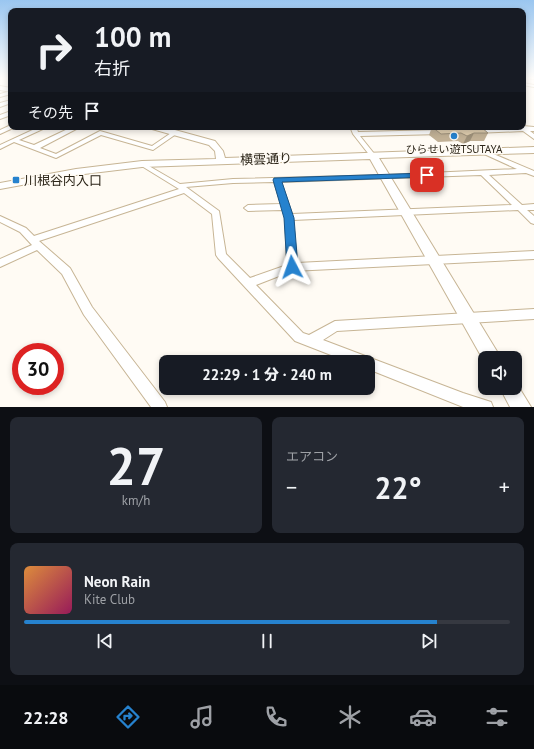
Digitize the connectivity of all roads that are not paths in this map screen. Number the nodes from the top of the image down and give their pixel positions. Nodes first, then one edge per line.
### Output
1 (37, 130) edge
2 (71, 130) edge
3 (168, 130) edge
4 (354, 130) edge
5 (395, 130) edge
6 (441, 130) edge
7 (474, 130) edge
8 (525, 130) edge
9 (467, 131) edge
10 (176, 132) junction
11 (446, 132) edge
12 (356, 134) junction
13 (534, 137) edge
14 (14, 140) junction
15 (0, 147) edge
16 (34, 148) junction
17 (534, 150) edge
18 (484, 152) junction
19 (373, 156) junction
20 (221, 161) junction
21 (142, 164) junction
22 (526, 171) junction
23 (483, 173) junction
24 (534, 174) edge
25 (385, 177) junction
26 (277, 180) junction
27 (0, 186) edge
28 (182, 188) junction
29 (285, 206) junction
30 (534, 207) edge
31 (248, 208) dead end
32 (520, 208) junction
33 (406, 212) junction
34 (289, 218) junction
35 (0, 220) edge
36 (534, 221) edge
37 (35, 243) junction
38 (534, 255) edge
39 (434, 260) junction
40 (0, 263) edge
41 (292, 267) junction
42 (248, 283) junction
43 (534, 314) edge
44 (468, 319) junction
45 (310, 341) junction
46 (488, 351) edge
47 (347, 355) edge
48 (375, 366) edge
49 (513, 395) edge
50 (463, 403) edge
51 (160, 407) edge
52 (486, 407) edge
53 (520, 407) edge

1 - 14 street
2 - 16 street
3 - 10 main road
4 - 12 street
5 - 12 street
6 - 11 street
7 - 9 street
8 - 13 street
10 - 16 street
10 - 20 main road
12 - 19 street
14 - 15 street
14 - 16 street
17 - 18 main road, 横雲通り
18 - 19 main road, 横雲通り
18 - 22 street
19 - 20 main road, 横雲通り
19 - 25 main road
20 - 21 main road, 横雲通り
21 - 27 main road, 横雲通り
21 - 28 street
22 - 23 street
22 - 24 street
23 - 25 street
23 - 32 street
25 - 26 street
25 - 33 main road
26 - 28 street
26 - 29 street
28 - 37 street
28 - 42 street
29 - 31 street
29 - 34 street
30 - 32 street
32 - 33 street
32 - 36 street
33 - 34 street
33 - 39 main road
34 - 41 street
35 - 37 street
37 - 40 street
37 - 51 street
38 - 39 street
39 - 41 street
39 - 44 main road
41 - 42 street
42 - 45 street
43 - 44 street
44 - 45 street
44 - 46 main road
45 - 47 street
48 - 50 street
49 - 53 main road
50 - 52 street

